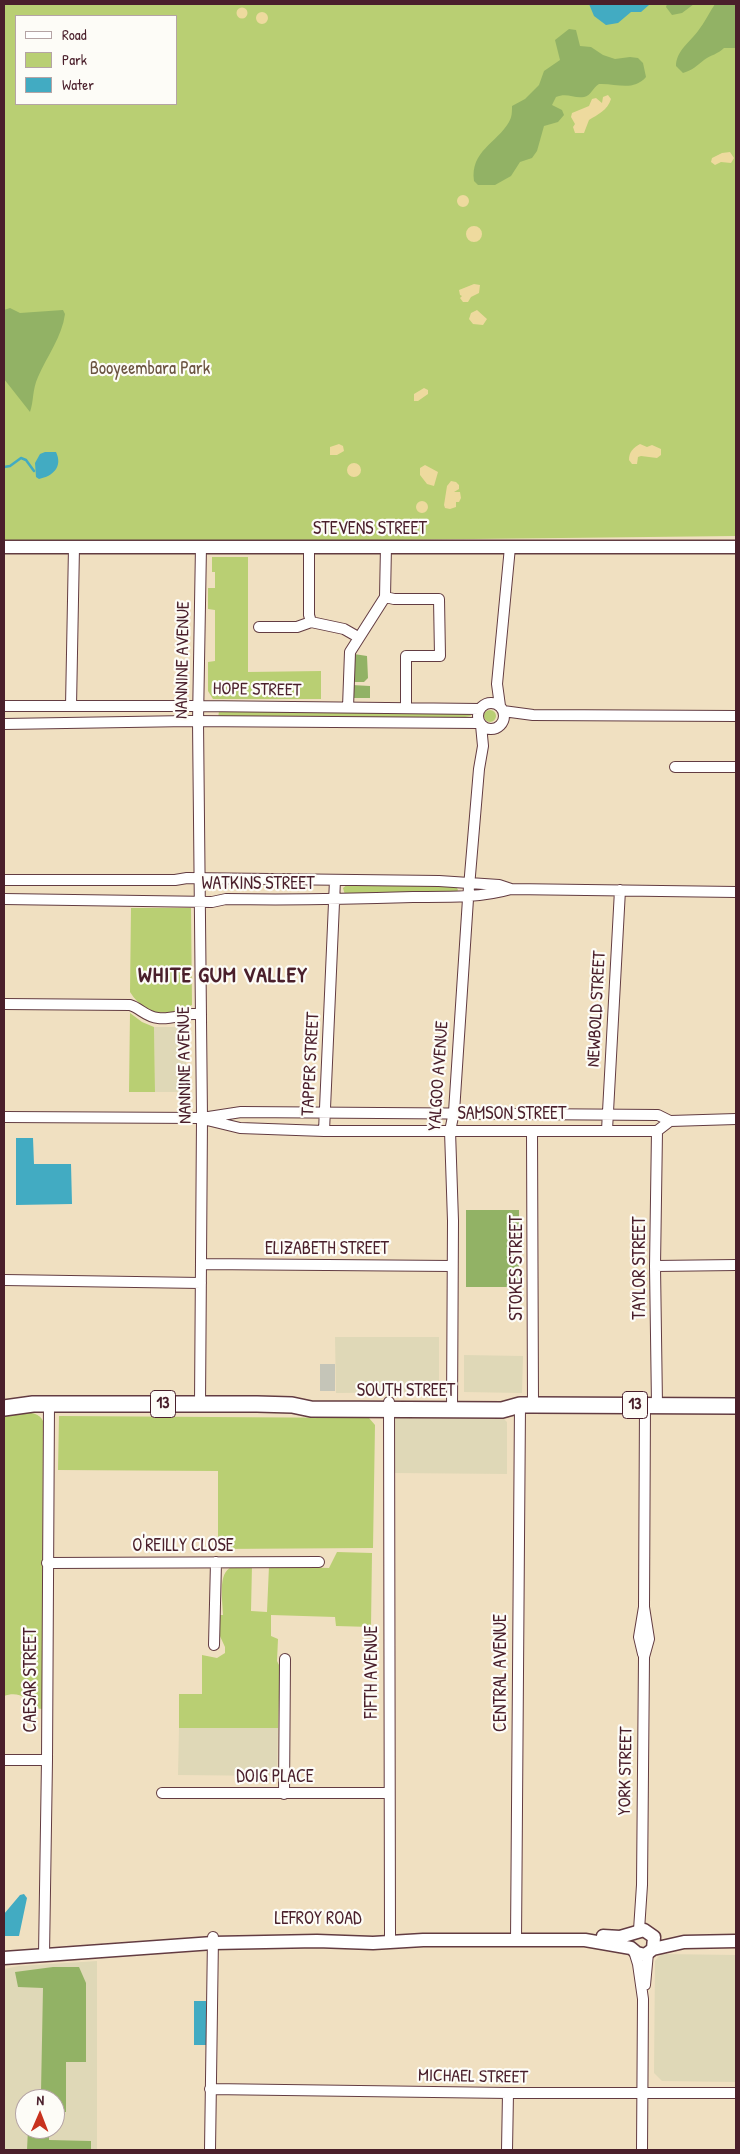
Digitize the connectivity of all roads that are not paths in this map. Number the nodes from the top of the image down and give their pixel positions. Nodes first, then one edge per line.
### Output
1 (201, 546) junction
2 (386, 546) junction
3 (4, 547) edge
4 (74, 547) junction
5 (309, 547) junction
6 (510, 547) junction
7 (736, 547) edge
8 (385, 597) junction
9 (311, 622) junction
10 (259, 627) dead end
11 (358, 637) junction
12 (4, 706) edge
13 (71, 706) junction
14 (199, 706) junction
15 (348, 707) junction
16 (406, 707) junction
17 (497, 707) junction
18 (480, 709) junction
19 (533, 715) junction
20 (736, 716) edge
21 (198, 721) junction
22 (503, 722) junction
23 (4, 724) edge
24 (480, 724) junction
25 (493, 729) junction
26 (483, 746) junction
27 (675, 767) dead end
28 (736, 767) edge
29 (200, 878) junction
30 (4, 880) edge
31 (335, 880) junction
32 (470, 883) junction
33 (512, 889) junction
34 (620, 890) junction
35 (736, 892) edge
36 (468, 896) junction
37 (4, 899) edge
38 (335, 900) junction
39 (200, 901) junction
40 (4, 1004) edge
41 (201, 1014) junction
42 (454, 1112) junction
43 (325, 1113) junction
44 (608, 1114) junction
45 (4, 1117) edge
46 (202, 1118) junction
47 (736, 1119) edge
48 (670, 1122) junction
49 (532, 1130) junction
50 (607, 1130) junction
51 (324, 1131) junction
52 (450, 1131) junction
53 (657, 1131) junction
54 (201, 1264) junction
55 (736, 1265) edge
56 (452, 1266) junction
57 (655, 1266) junction
58 (4, 1280) edge
59 (201, 1283) junction
60 (4, 1400) edge
61 (33, 1404) junction
62 (48, 1404) junction
63 (200, 1404) junction
64 (527, 1405) junction
65 (651, 1405) junction
66 (389, 1406) junction
67 (452, 1406) junction
68 (736, 1406) edge
69 (4, 1408) edge
70 (216, 1562) junction
71 (319, 1562) dead end
72 (47, 1563) junction
73 (214, 1645) dead end
74 (285, 1659) dead end
75 (4, 1760) edge
76 (47, 1760) junction
77 (162, 1793) dead end
78 (284, 1794) junction
79 (388, 1794) junction
80 (736, 1936) edge
81 (515, 1938) junction
82 (389, 1939) junction
83 (213, 1940) junction
84 (736, 1941) edge
85 (642, 1942) junction
86 (4, 1950) edge
87 (43, 1952) junction
88 (4, 1958) edge
89 (643, 1998) junction
90 (210, 2089) junction
91 (508, 2093) junction
92 (736, 2093) edge
93 (642, 2094) junction
94 (210, 2150) edge
95 (507, 2150) edge
96 (642, 2150) edge

1 - 4 street, STEVENS STREET
1 - 5 street, STEVENS STREET
1 - 14 street, NANNINE AVENUE
2 - 5 street, STEVENS STREET
2 - 6 street, STEVENS STREET
2 - 8 street
3 - 4 street, STEVENS STREET
4 - 13 street
5 - 9 street
6 - 7 street, STEVENS STREET
6 - 17 street
8 - 11 street
8 - 16 street
9 - 10 street
9 - 11 street
11 - 15 street
12 - 13 street, HOPE STREET
13 - 14 street, HOPE STREET
14 - 15 street, HOPE STREET
14 - 21 street, NANNINE AVENUE
15 - 16 street, HOPE STREET
16 - 18 street, HOPE STREET
17 - 18 street
17 - 19 street
17 - 22 street
18 - 24 street
19 - 20 street
19 - 22 street
21 - 23 street, HOPE STREET
21 - 24 street, HOPE STREET
21 - 29 street, NANNINE AVENUE
22 - 25 street
24 - 25 street
24 - 26 street, YALGOO AVENUE
25 - 26 street, YALGOO AVENUE
26 - 32 street, YALGOO AVENUE
27 - 28 street
29 - 30 street, WATKINS STREET
29 - 31 street, WATKINS STREET
29 - 39 street, NANNINE AVENUE
31 - 32 street, WATKINS STREET
31 - 38 street, TAPPER STREET
32 - 33 street, WATKINS STREET
32 - 36 street, YALGOO AVENUE
33 - 34 street, WATKINS STREET
33 - 36 street, WATKINS STREET
34 - 35 street, WATKINS STREET
34 - 44 street, NEWBOLD STREET
36 - 38 street, WATKINS STREET
36 - 42 street, YALGOO AVENUE
37 - 39 street, WATKINS STREET
38 - 39 street, WATKINS STREET
38 - 43 street, TAPPER STREET
39 - 41 street, NANNINE AVENUE
40 - 41 street
41 - 46 street, NANNINE AVENUE
42 - 43 street, SAMSON STREET
42 - 44 street, SAMSON STREET
42 - 52 street, YALGOO AVENUE
43 - 46 street, SAMSON STREET
43 - 51 street, TAPPER STREET
44 - 48 street, SAMSON STREET
44 - 50 street, NEWBOLD STREET
45 - 46 street, SAMSON STREET
46 - 51 street, SAMSON STREET
46 - 54 street, NANNINE AVENUE
47 - 48 street, SAMSON STREET
48 - 53 street
49 - 50 street, SAMSON STREET
49 - 52 street, SAMSON STREET
49 - 64 street, STOKES STREET
50 - 53 street, SAMSON STREET
51 - 52 street, SAMSON STREET
52 - 56 street, YALGOO AVENUE
53 - 57 street, TAYLOR STREET
54 - 56 street, ELIZABETH STREET
54 - 59 street, NANNINE AVENUE
55 - 57 street
56 - 67 street, YALGOO AVENUE
57 - 65 street, TAYLOR STREET
58 - 59 street
59 - 63 street, NANNINE AVENUE
60 - 61 main road, SOUTH STREET / 13
61 - 62 main road, SOUTH STREET / 13
61 - 69 main road, SOUTH STREET / 13
62 - 63 main road, SOUTH STREET / 13
62 - 72 street, CAESAR STREET
63 - 66 main road, SOUTH STREET / 13
64 - 65 main road, SOUTH STREET / 13
64 - 67 main road, SOUTH STREET / 13
64 - 81 street, CENTRAL AVENUE
65 - 68 main road, SOUTH STREET / 13
65 - 85 street, YORK STREET
66 - 67 main road, SOUTH STREET / 13
66 - 79 street, FIFTH AVENUE
70 - 71 street, O'REILLY CLOSE
70 - 72 street, O'REILLY CLOSE
70 - 73 street
72 - 76 street, CAESAR STREET
74 - 78 street
75 - 76 street
76 - 87 street, CAESAR STREET
77 - 78 street, DOIG PLACE
78 - 79 street, DOIG PLACE
79 - 82 street, FIFTH AVENUE
80 - 85 street, LEFROY ROAD
81 - 82 street, LEFROY ROAD
81 - 85 street, LEFROY ROAD
82 - 83 street, LEFROY ROAD
83 - 87 street, LEFROY ROAD
83 - 90 street
84 - 85 street, LEFROY ROAD
85 - 89 street, YORK STREET
85 - 89 street, YORK STREET
86 - 87 street, LEFROY ROAD
87 - 88 street, LEFROY ROAD
89 - 93 street, YORK STREET
90 - 91 street, MICHAEL STREET
90 - 94 street
91 - 93 street, MICHAEL STREET
91 - 95 street
92 - 93 street, MICHAEL STREET
93 - 96 street, YORK STREET

